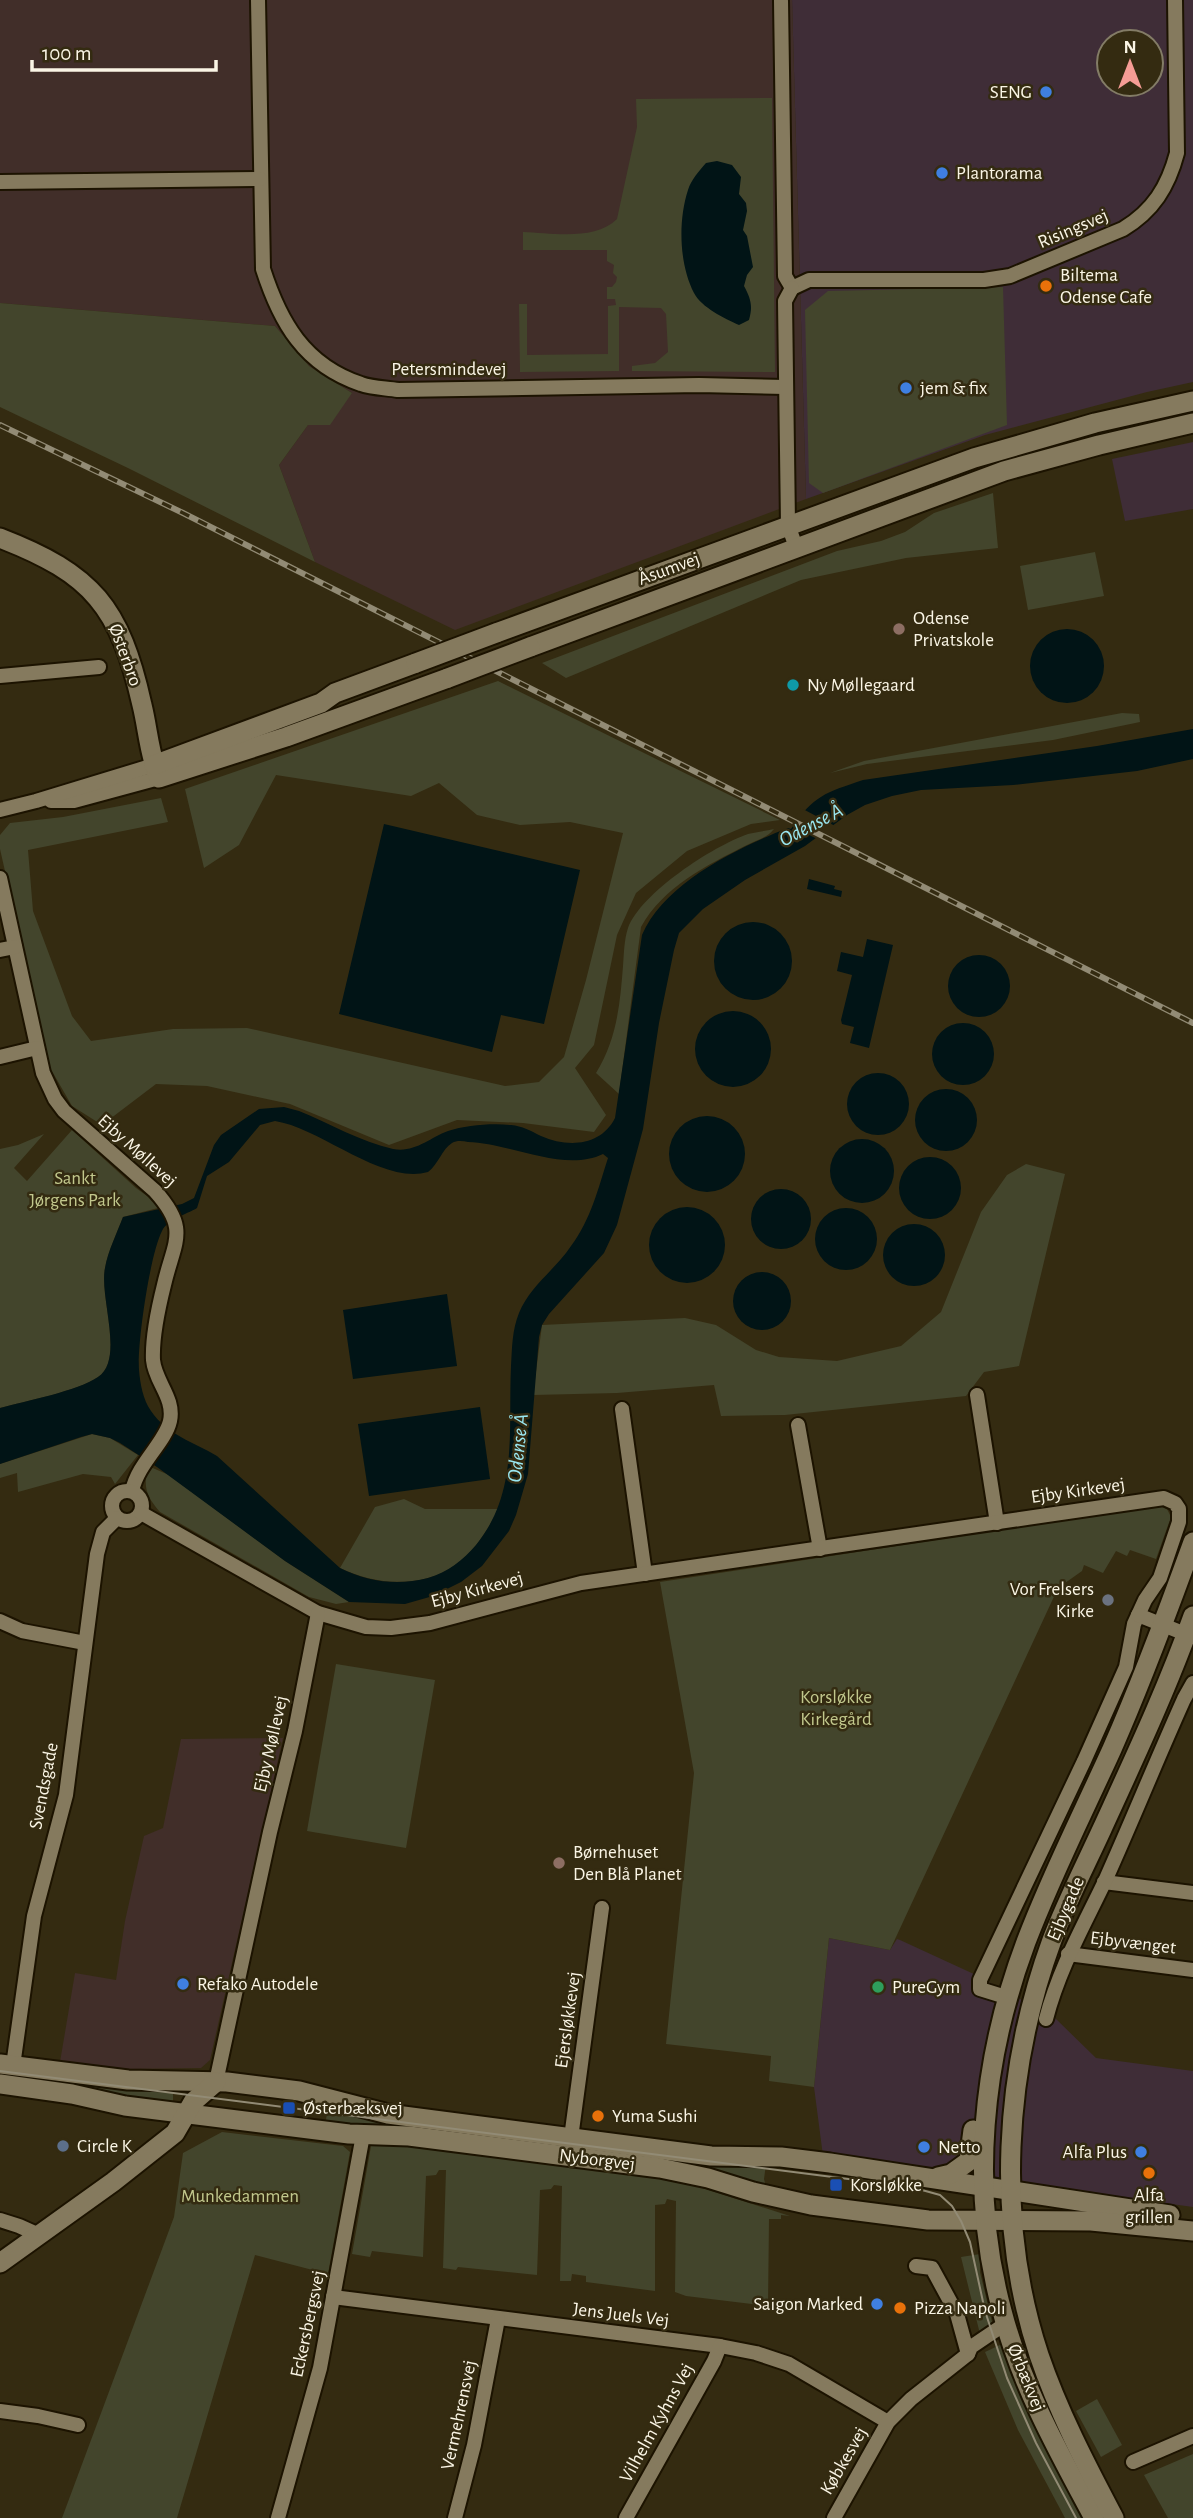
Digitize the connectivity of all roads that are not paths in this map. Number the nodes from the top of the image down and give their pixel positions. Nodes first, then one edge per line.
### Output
1 (258, 0) edge
2 (1175, 0) edge
3 (781, 1) edge
4 (260, 179) junction
5 (0, 182) edge
6 (792, 288) junction
7 (785, 387) junction
8 (1193, 401) edge
9 (1193, 423) edge
10 (788, 526) junction
11 (0, 538) edge
12 (796, 547) junction
13 (99, 667) dead end
14 (0, 676) edge
15 (335, 693) junction
16 (143, 707) junction
17 (156, 736) junction
18 (161, 770) junction
19 (0, 810) edge
20 (0, 878) edge
21 (15, 947) junction
22 (0, 950) edge
23 (37, 1048) junction
24 (0, 1057) edge
25 (977, 1395) dead end
26 (622, 1409) dead end
27 (798, 1424) dead end
28 (132, 1491) junction
29 (141, 1513) junction
30 (117, 1518) junction
31 (997, 1523) junction
32 (1193, 1542) edge
33 (820, 1549) junction
34 (645, 1574) junction
35 (318, 1613) junction
36 (1138, 1615) junction
37 (0, 1621) edge
38 (1162, 1625) junction
39 (1191, 1629) edge
40 (85, 1643) junction
41 (1193, 1683) edge
42 (1104, 1882) junction
43 (1193, 1893) edge
44 (602, 1908) dead end
45 (1068, 1954) junction
46 (1193, 1970) edge
47 (1009, 1998) junction
48 (1046, 2019) dead end
49 (994, 2056) junction
50 (7, 2065) edge
51 (216, 2081) junction
52 (0, 2084) edge
53 (195, 2115) junction
54 (363, 2135) junction
55 (572, 2138) junction
56 (934, 2178) junction
57 (999, 2207) junction
58 (0, 2220) edge
59 (1189, 2222) edge
60 (39, 2235) junction
61 (0, 2263) edge
62 (916, 2266) dead end
63 (333, 2297) junction
64 (498, 2319) junction
65 (1005, 2324) junction
66 (720, 2346) junction
67 (968, 2354) junction
68 (0, 2412) edge
69 (888, 2422) junction
70 (78, 2425) dead end
71 (1193, 2436) edge
72 (1133, 2462) dead end
73 (278, 2518) edge
74 (455, 2518) edge
75 (626, 2518) edge
76 (834, 2518) edge
77 (1094, 2518) edge
78 (1114, 2518) edge

1 - 4 street, Petersmindevej
2 - 6 street, Risingsvej
3 - 6 street
4 - 5 street
4 - 7 street, Petersmindevej
6 - 7 street
7 - 10 street
8 - 10 street, Åsumvej
9 - 12 street, Åsumvej
10 - 12 street
10 - 15 street, Åsumvej, bridge
11 - 16 street, Østerbro
12 - 18 street, Åsumvej, bridge
13 - 14 street
15 - 17 street
15 - 18 street, Åsumvej
16 - 17 street, Østerbro
16 - 18 street, Østerbro
17 - 18 street, Østerbro
18 - 19 street
20 - 21 street, Ejby Møllevej
21 - 22 street
21 - 23 street, Ejby Møllevej
23 - 24 street
23 - 28 street, Ejby Møllevej
25 - 31 street
26 - 34 street
27 - 33 street
28 - 29 street
28 - 30 street
29 - 30 street
29 - 35 street
30 - 40 street, Svendsgade
31 - 33 street, Ejby Kirkevej
31 - 36 street, Ejby Kirkevej
32 - 38 street, Ejbygade
33 - 34 street, Ejby Kirkevej
34 - 35 street, Ejby Kirkevej
35 - 51 street, Ejby Møllevej
36 - 38 street
36 - 47 street
37 - 40 street
38 - 39 street
38 - 47 street, Ejbygade
39 - 57 street, Ejbygade
40 - 50 street, Svendsgade
41 - 42 street, Ejbygade
42 - 43 street, Ejbygade
42 - 45 street, Ejbygade
44 - 55 street, Ejersløkkevej
45 - 46 street, Ejbyvænget
45 - 48 street, Ejbygade
47 - 49 street, Ejbygade
49 - 56 street
49 - 57 street, Ejbygade
50 - 51 street, Nyborgvej
51 - 53 street
51 - 55 street, Nyborgvej
52 - 53 street, Nyborgvej
53 - 54 street, Nyborgvej
53 - 60 street
54 - 57 street, Nyborgvej
54 - 63 street, Eckersbergsvej
55 - 56 street, Nyborgvej
56 - 57 street, Nyborgvej
57 - 59 street, Nyborgvej
57 - 59 street, Nyborgvej
57 - 65 street, Ørbækvej
57 - 78 street, Ørbækvej
58 - 60 street
60 - 61 street
62 - 67 street
63 - 64 street, Jens Juels Vej
63 - 73 street, Eckersbergsvej
64 - 66 street, Jens Juels Vej
64 - 74 street, Vermehrensvej
65 - 67 street, Købkesvej
65 - 77 street, Ørbækvej
66 - 69 street, Jens Juels Vej
66 - 75 street, Vilhelm Kyhns Vej
67 - 69 street, Købkesvej
68 - 70 street
69 - 76 street, Købkesvej
71 - 72 street

